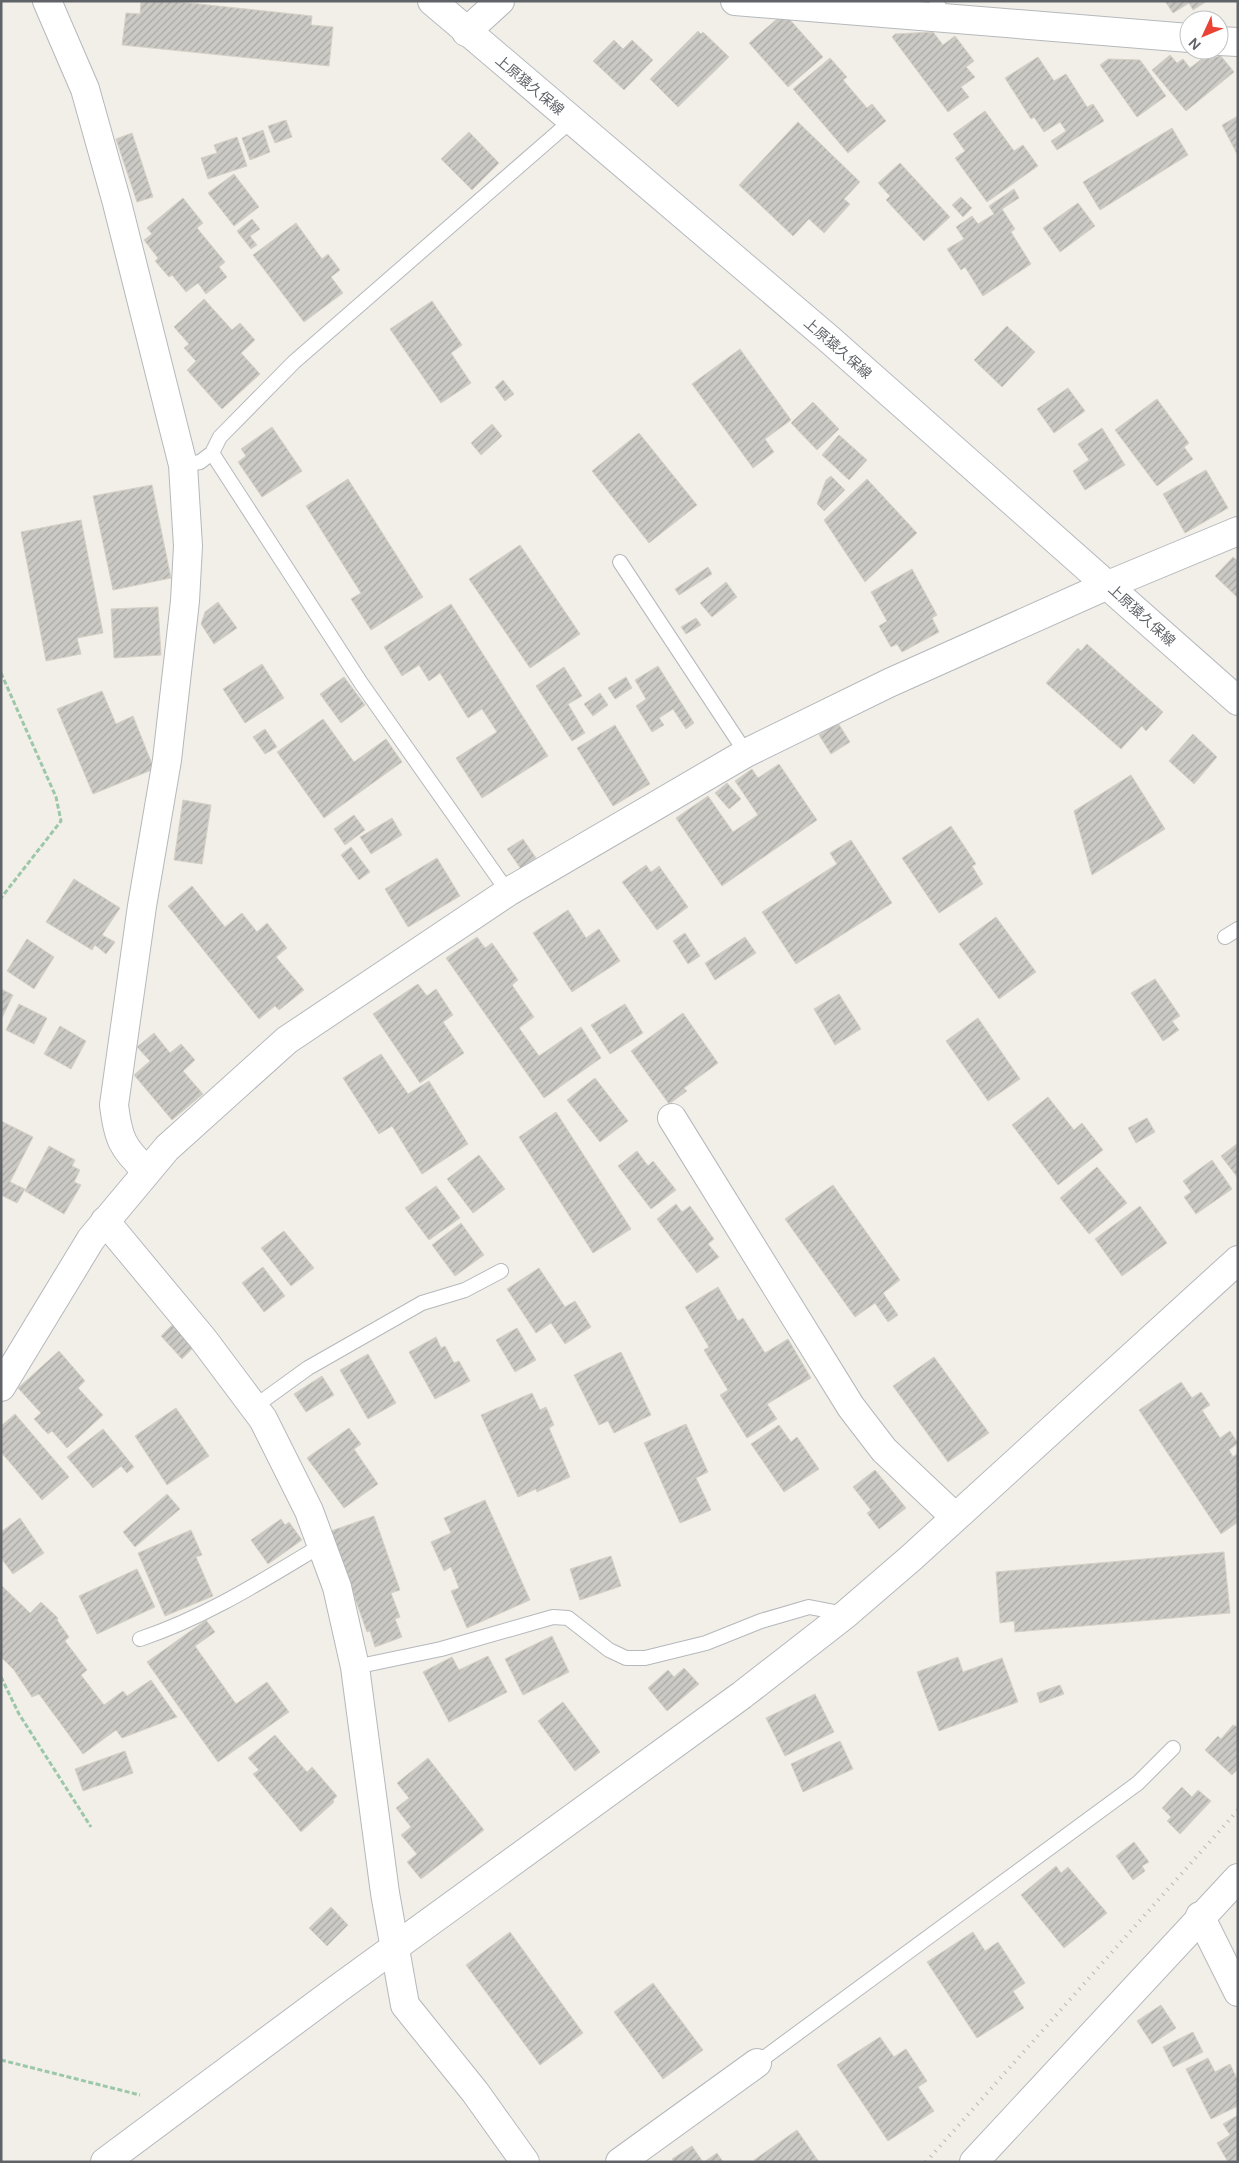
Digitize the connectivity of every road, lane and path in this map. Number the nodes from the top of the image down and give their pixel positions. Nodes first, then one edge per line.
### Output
1 (47, 1) edge
2 (432, 1) edge
3 (500, 1) edge
4 (735, 1) edge
5 (940, 9) edge
6 (466, 32) junction
7 (1179, 37) edge
8 (572, 120) junction
9 (212, 453) junction
10 (183, 465) junction
11 (1238, 532) edge
12 (620, 562) dead end
13 (1108, 585) junction
14 (1, 672) edge
15 (1238, 701) edge
16 (746, 753) junction
17 (508, 892) junction
18 (1, 898) edge
19 (1238, 929) edge
20 (1226, 937) dead end
21 (672, 1118) dead end
22 (147, 1171) junction
23 (105, 1221) junction
24 (1238, 1260) edge
25 (501, 1271) dead end
26 (1, 1386) edge
27 (254, 1407) junction
28 (955, 1517) junction
29 (322, 1545) junction
30 (846, 1614) junction
31 (140, 1639) dead end
32 (355, 1667) junction
33 (1, 1677) edge
34 (1173, 1748) dead end
35 (91, 1827) dead end
36 (1238, 1878) edge
37 (1200, 1916) junction
38 (395, 1948) junction
39 (1238, 1992) edge
40 (1, 2060) edge
41 (757, 2063) joint
42 (182, 2105) junction
43 (105, 2162) edge
44 (525, 2162) edge
45 (620, 2162) edge
46 (974, 2162) edge

1 - 10 street
2 - 6 street, 上原猿久保線
3 - 6 street
4 - 5 street
5 - 7 street
6 - 8 street, 上原猿久保線
8 - 9 lane
8 - 13 street, 上原猿久保線
9 - 10 lane
9 - 17 lane
10 - 22 street
11 - 13 street
12 - 16 lane
13 - 15 street, 上原猿久保線
13 - 16 street
14 - 18 path
16 - 17 street
17 - 22 street
19 - 20 lane
21 - 28 street
22 - 23 street
23 - 26 street
23 - 27 street
24 - 28 street
25 - 27 lane
27 - 29 street
28 - 30 street
29 - 31 lane
29 - 32 street
30 - 32 lane
30 - 38 street
32 - 38 street
33 - 35 path
34 - 41 lane
36 - 37 street
37 - 39 street
37 - 46 street
38 - 42 street
38 - 44 street
40 - 42 path
41 - 45 street
42 - 43 street

